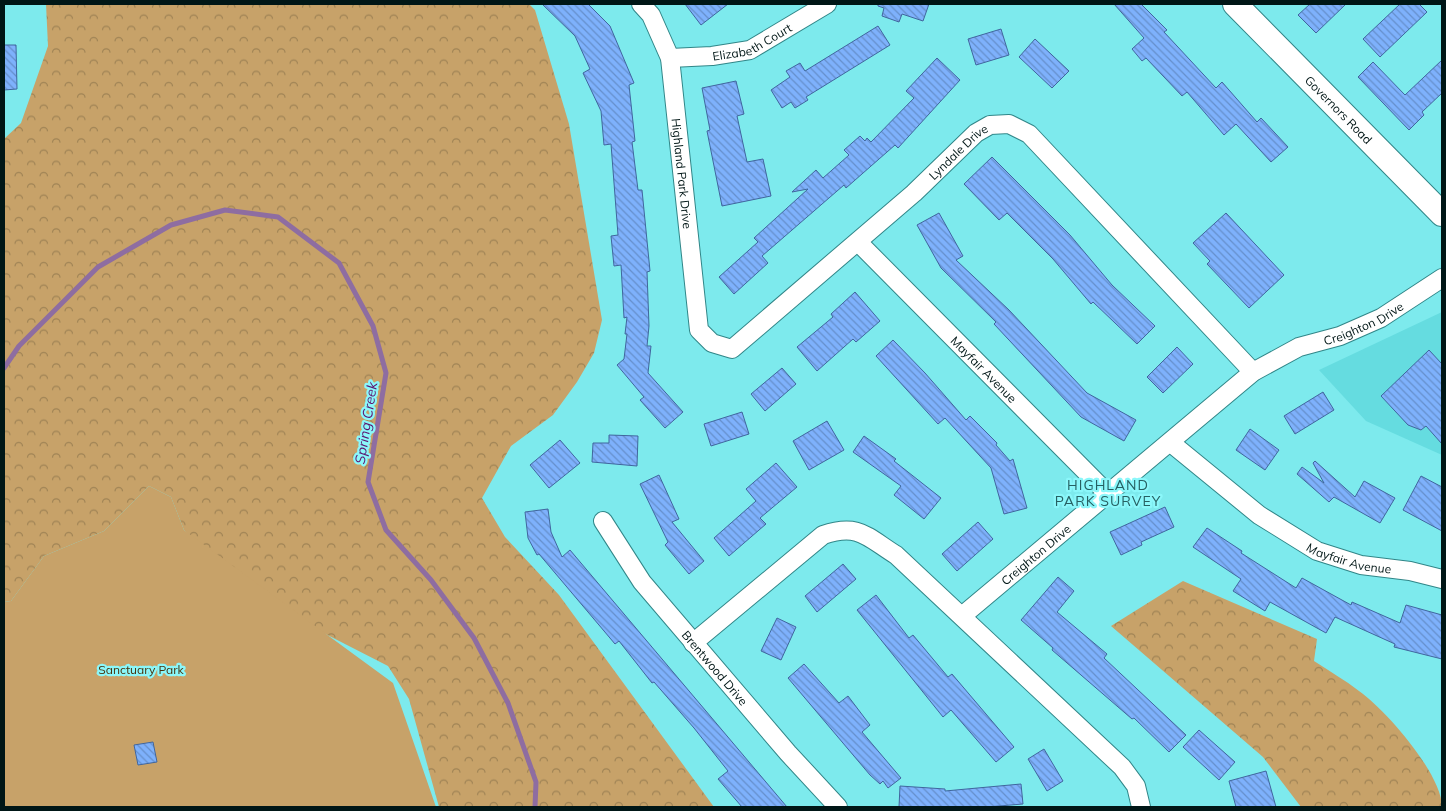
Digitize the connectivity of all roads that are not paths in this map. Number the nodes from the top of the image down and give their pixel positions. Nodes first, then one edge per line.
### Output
1 (641, 4) edge
2 (827, 4) edge
3 (1235, 4) edge
4 (670, 58) junction
5 (1442, 214) edge
6 (858, 242) junction
7 (1442, 278) edge
8 (712, 343) joint
9 (1253, 372) junction
10 (1171, 443) junction
11 (1109, 495) junction
12 (603, 521) dead end
13 (1442, 579) edge
14 (962, 616) junction
15 (693, 643) junction
16 (838, 807) edge
17 (1141, 807) edge

1 - 4 street, Highland Park Drive
2 - 4 street, Elizabeth Court
3 - 5 main road, Governors Road
4 - 8 street, Highland Park Drive
6 - 8 street, Lyndale Drive
6 - 9 street, Lyndale Drive
6 - 11 street, Mayfair Avenue
7 - 9 street, Creighton Drive
9 - 10 street, Creighton Drive
10 - 11 street, Creighton Drive
10 - 13 street, Mayfair Avenue
11 - 14 street, Creighton Drive
12 - 15 street, Brentwood Drive
14 - 15 street
14 - 17 street
15 - 16 street, Brentwood Drive

